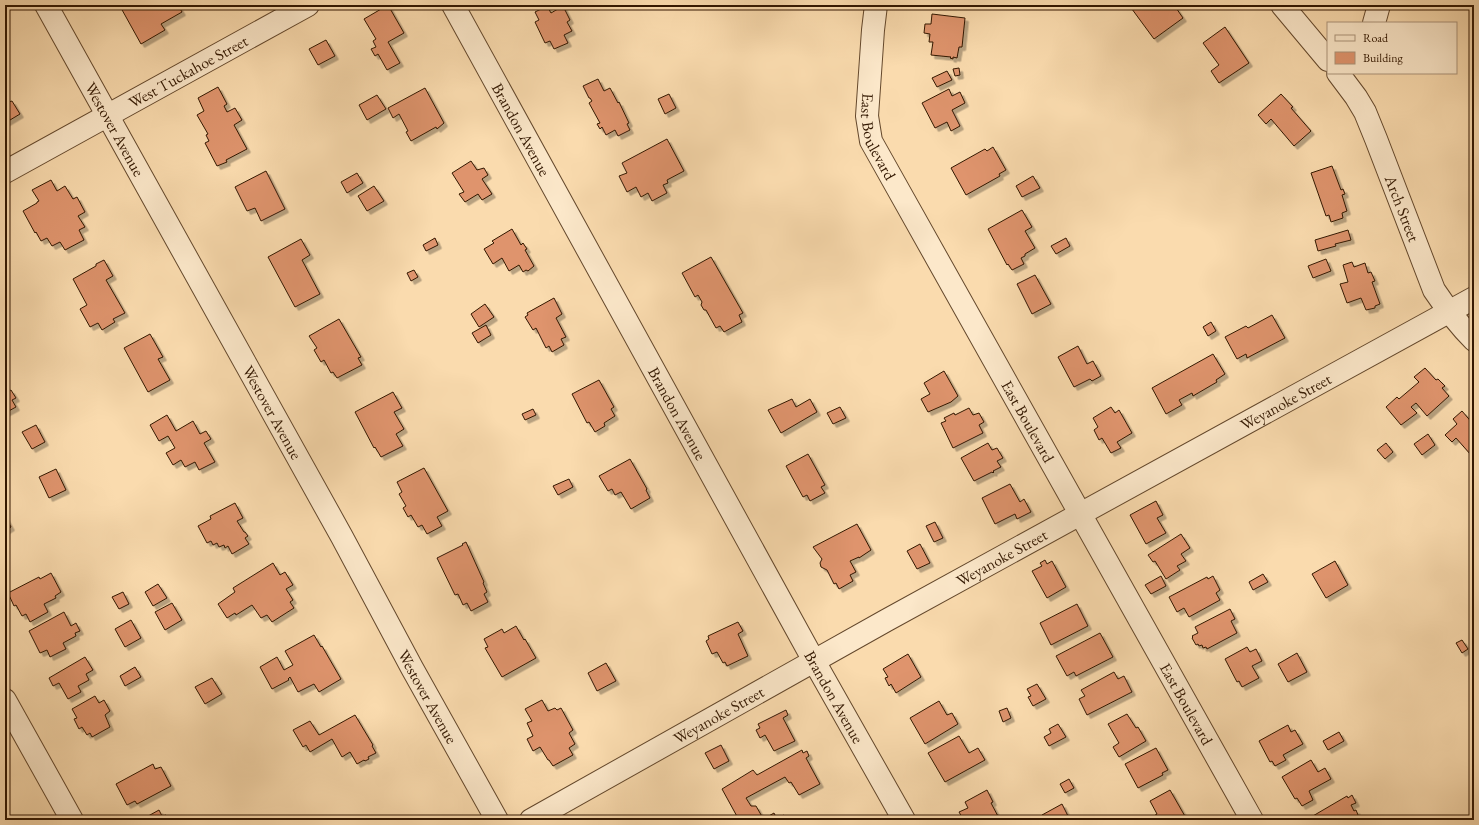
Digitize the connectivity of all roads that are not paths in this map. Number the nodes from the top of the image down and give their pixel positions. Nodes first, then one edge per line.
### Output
1 (46, 5) edge
2 (308, 5) edge
3 (453, 5) edge
4 (876, 5) edge
5 (1282, 5) edge
6 (1379, 5) edge
7 (1374, 22) edge
8 (1327, 59) edge
9 (1339, 74) edge
10 (1361, 74) edge
11 (1356, 97) junction
12 (108, 115) junction
13 (5, 172) edge
14 (1474, 298) edge
15 (1449, 312) junction
16 (1474, 340) edge
17 (1081, 514) junction
18 (814, 661) junction
19 (5, 700) edge
20 (72, 820) edge
21 (497, 820) edge
22 (531, 820) edge
23 (904, 820) edge
24 (1252, 820) edge

1 - 12 street, Westover Avenue
2 - 12 street, West Tuckahoe Street
3 - 18 street, Brandon Avenue
4 - 17 street, East Boulevard
5 - 8 street
6 - 7 street
9 - 11 street, Arch Street
10 - 11 street
11 - 15 street, Arch Street
12 - 13 street, West Tuckahoe Street
12 - 21 street, Westover Avenue
14 - 15 street, Weyanoke Street
15 - 16 street, Arch Street
15 - 17 street, Weyanoke Street
17 - 18 street, Weyanoke Street
17 - 24 street, East Boulevard
18 - 22 street, Weyanoke Street
18 - 23 street, Brandon Avenue
19 - 20 street

